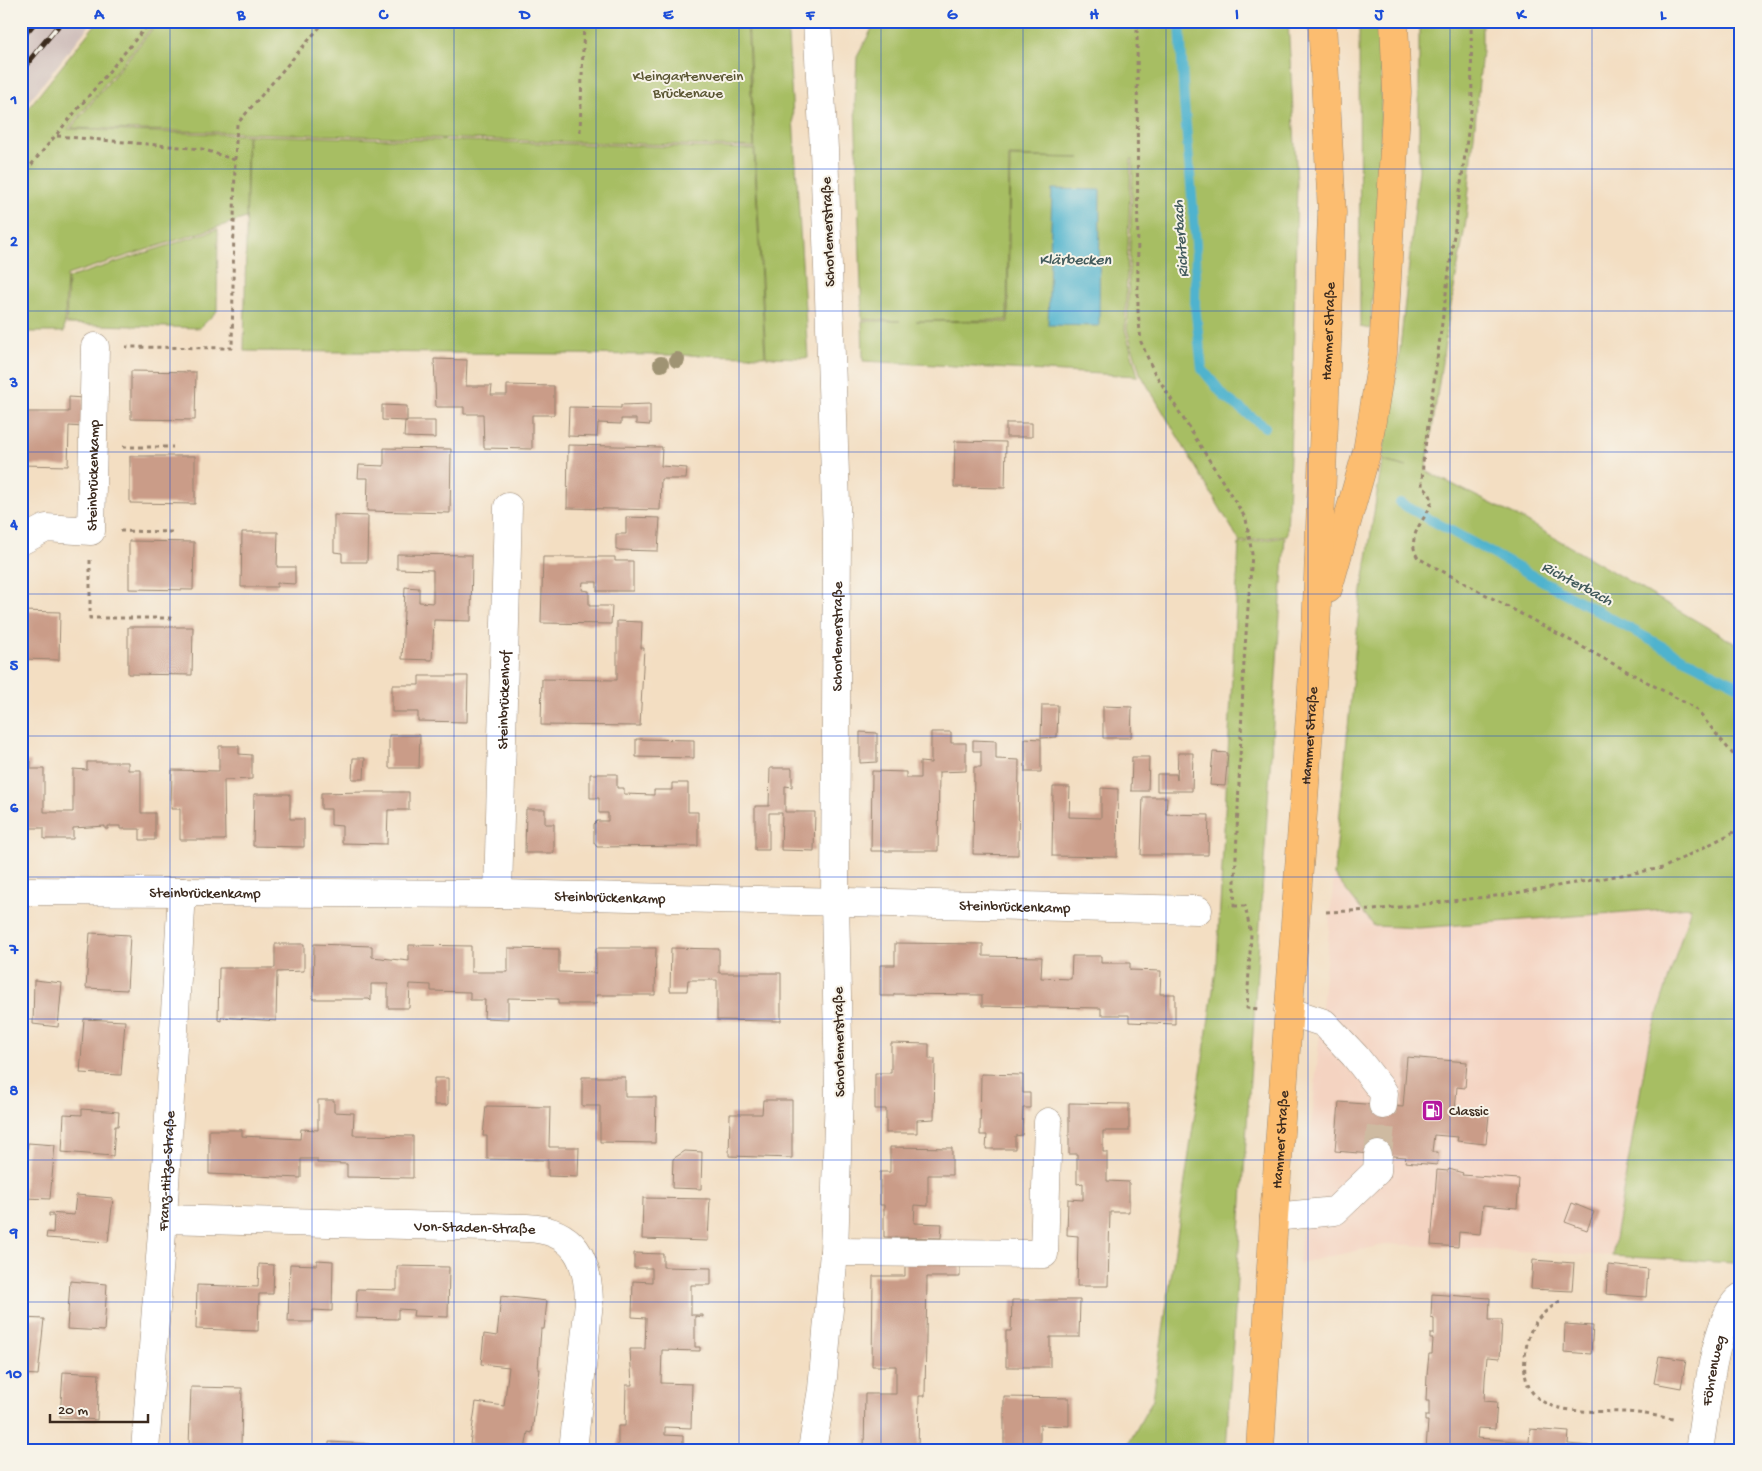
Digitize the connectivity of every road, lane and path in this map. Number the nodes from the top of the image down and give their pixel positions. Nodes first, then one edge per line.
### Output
1 (151, 21) edge
2 (325, 21) edge
3 (584, 21) edge
4 (817, 21) edge
5 (1137, 21) edge
6 (1322, 21) edge
7 (1394, 21) edge
8 (1471, 21) edge
9 (580, 132) dead end
10 (57, 136) junction
11 (235, 160) junction
12 (21, 176) edge
13 (95, 347) joint
14 (93, 447) junction
15 (173, 447) dead end
16 (508, 507) dead end
17 (91, 531) junction
18 (172, 532) dead end
19 (21, 541) edge
20 (172, 618) dead end
21 (1316, 631) junction
22 (1741, 764) edge
23 (1741, 820) edge
24 (21, 891) edge
25 (182, 892) junction
26 (498, 894) junction
27 (836, 901) junction
28 (1234, 906) junction
29 (1198, 910) joint
30 (1295, 910) junction
31 (1288, 1011) junction
32 (1383, 1105) tunnel mouth
33 (1048, 1122) dead end
34 (1378, 1155) tunnel mouth
35 (1274, 1217) junction
36 (164, 1219) junction
37 (834, 1252) junction
38 (1741, 1297) edge
39 (1560, 1301) dead end
40 (1702, 1437) edge
41 (145, 1450) edge
42 (573, 1450) edge
43 (812, 1450) edge
44 (1260, 1450) edge

1 - 10 path
2 - 11 path
3 - 9 path
4 - 27 street, Schorlemerstraße
5 - 28 path
6 - 21 main road, Hammer Straße
7 - 21 main road
8 - 22 path
10 - 11 path
10 - 12 path
11 - 13 path
13 - 14 street, Steinbrückenkamp
14 - 15 path
14 - 17 street, Steinbrückenkamp
16 - 26 street, Steinbrückenhof
17 - 18 path
17 - 19 street, Steinbrückenkamp
17 - 20 path
21 - 30 main road, Hammer Straße
23 - 30 path
24 - 25 street, Steinbrückenkamp
25 - 26 street, Steinbrückenkamp
25 - 36 street, Franz-Hitze-Straße
26 - 27 street, Steinbrückenkamp
27 - 29 street, Steinbrückenkamp
27 - 37 street, Schorlemerstraße
28 - 29 path
28 - 31 path
30 - 31 main road, Hammer Straße
31 - 32 street
31 - 35 main road, Hammer Straße
33 - 37 street
34 - 35 street
35 - 44 main road, Hammer Straße
36 - 41 street, Franz-Hitze-Straße
36 - 42 street, Von-Staden-Straße
37 - 43 street, Schorlemerstraße
38 - 40 street, Föhrenweg
39 - 40 path

